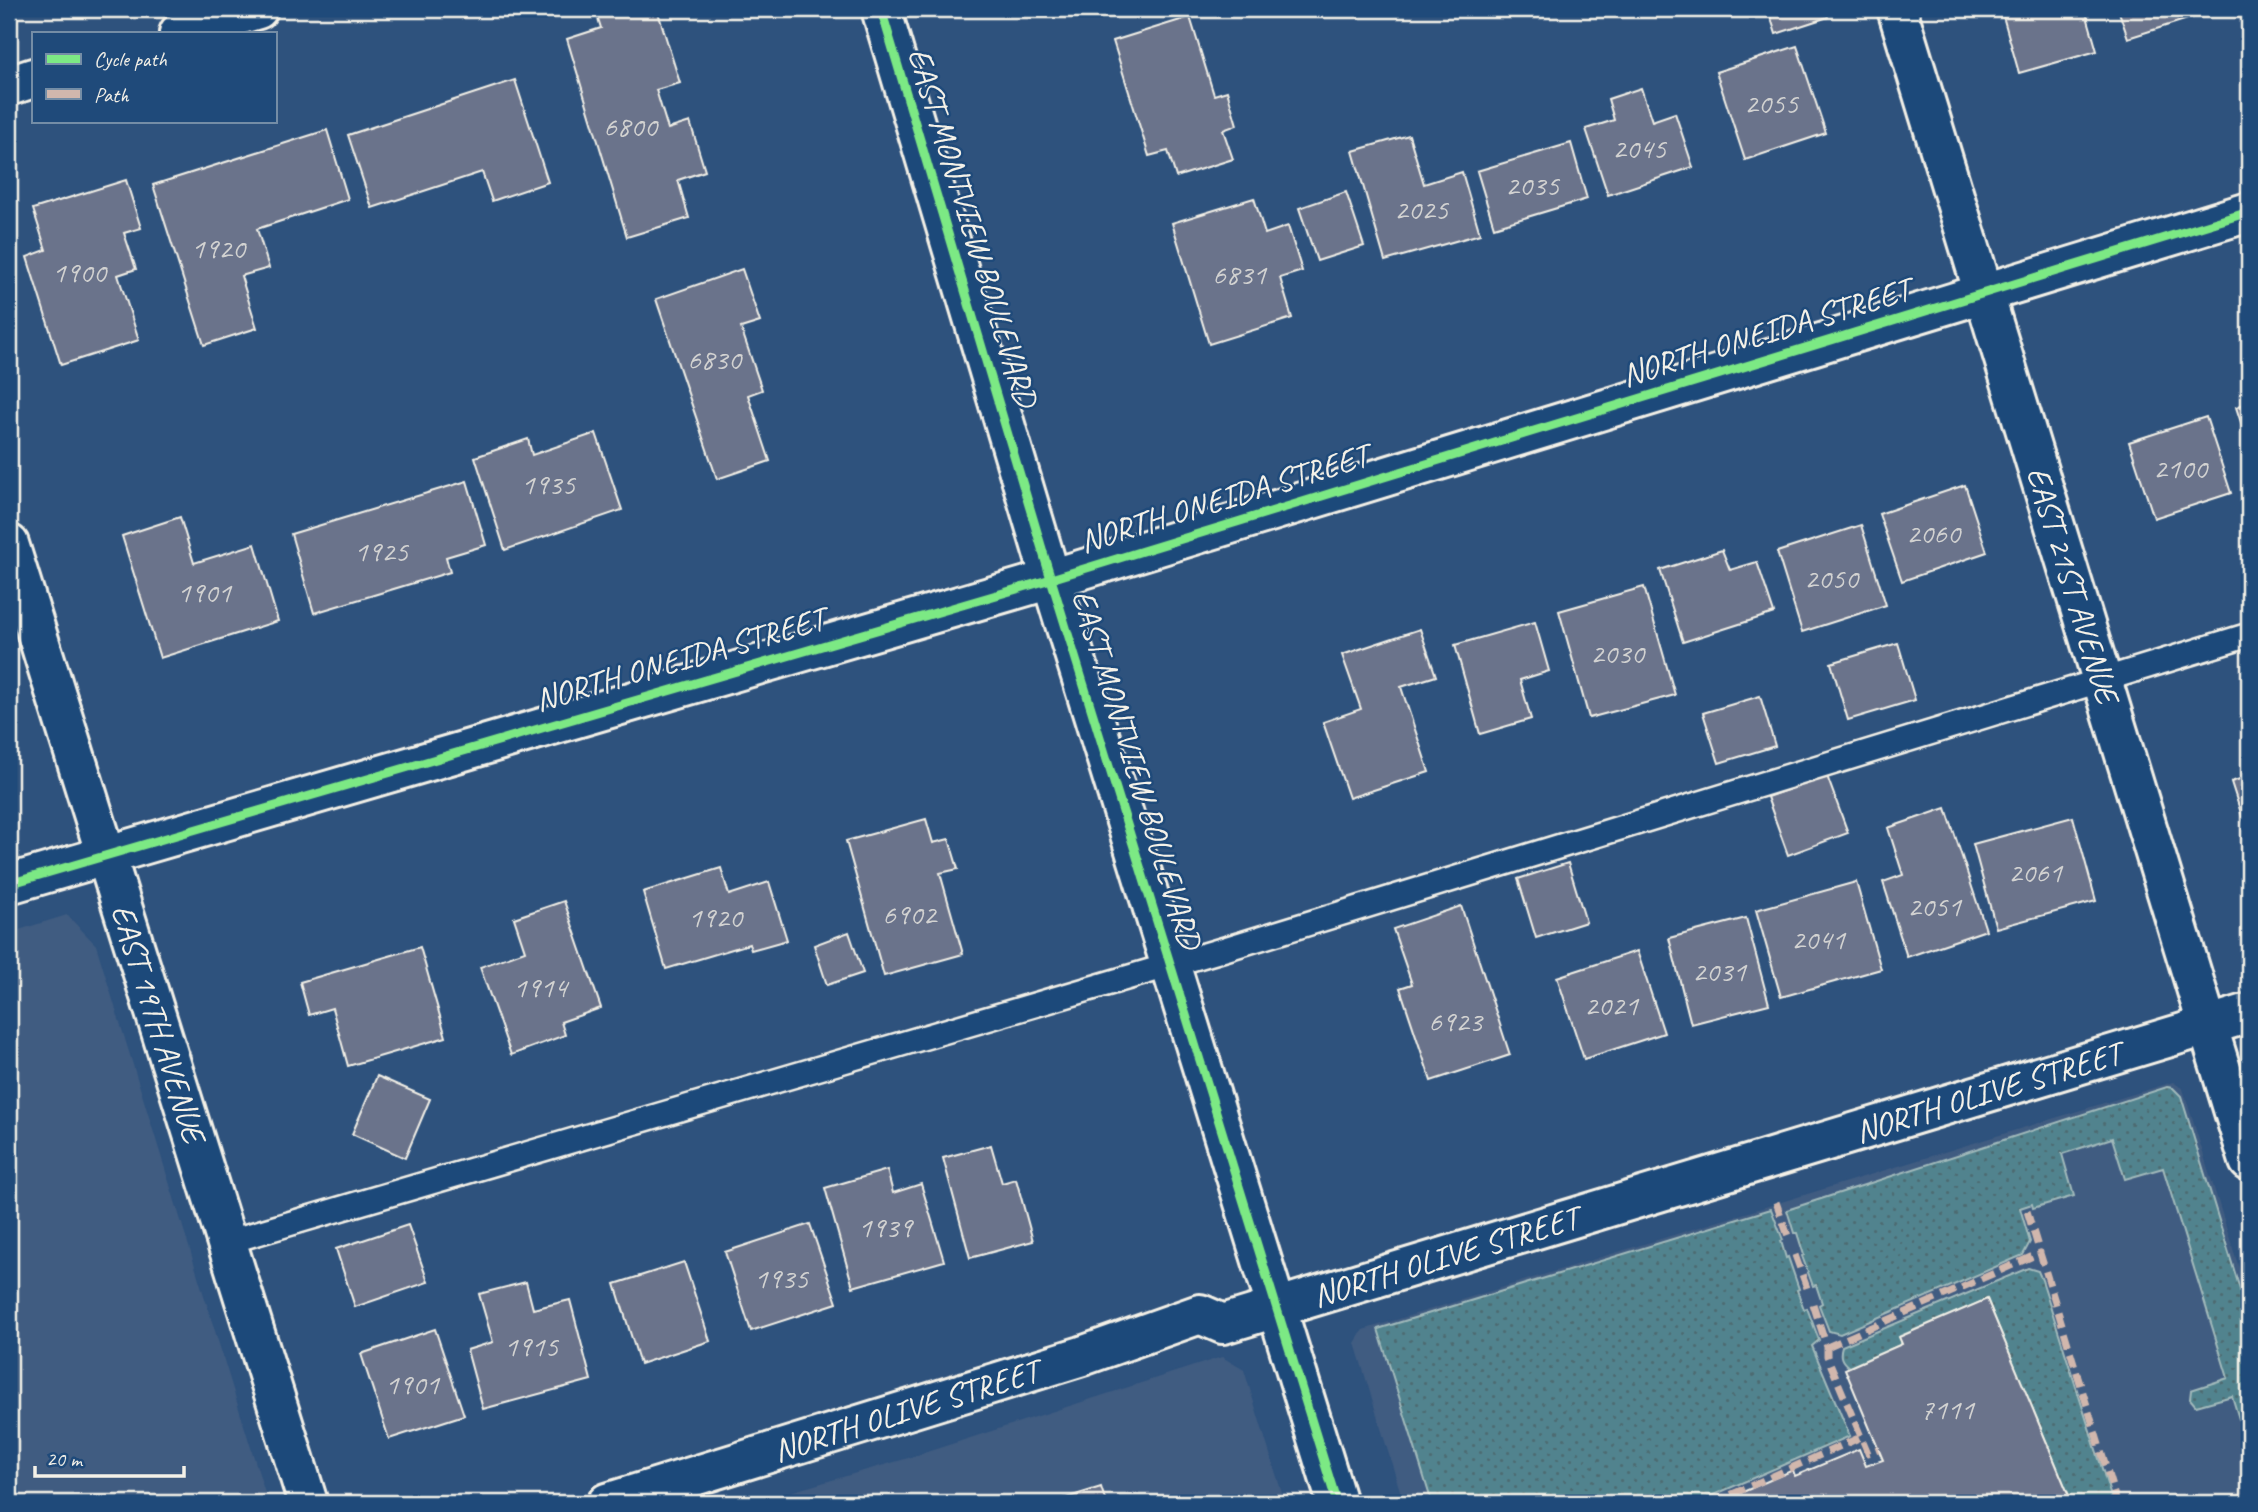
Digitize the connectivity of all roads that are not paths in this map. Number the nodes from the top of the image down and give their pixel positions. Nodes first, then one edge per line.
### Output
1 (258, 9) edge
2 (881, 9) edge
3 (1897, 9) edge
4 (182, 32) edge
5 (32, 79) edge
6 (9, 86) edge
7 (2249, 212) edge
8 (1984, 293) junction
9 (9, 544) edge
10 (1051, 579) junction
11 (2249, 635) edge
12 (2102, 680) junction
13 (106, 854) junction
14 (9, 884) edge
15 (1171, 965) junction
16 (2249, 1013) edge
17 (2209, 1026) junction
18 (2249, 1161) edge
19 (227, 1242) junction
20 (1277, 1306) junction
21 (308, 1503) edge
22 (607, 1503) edge
23 (1337, 1503) edge

1 - 4 street
2 - 10 street, EAST MONTVIEW BOULEVARD
3 - 8 street, EAST 21ST AVENUE
5 - 6 street
7 - 8 street, NORTH ONEIDA STREET
8 - 10 street, NORTH ONEIDA STREET
8 - 12 street, EAST 21ST AVENUE
9 - 13 street, EAST 19TH AVENUE
10 - 13 street, NORTH ONEIDA STREET
10 - 15 street, EAST MONTVIEW BOULEVARD
11 - 12 lane
12 - 15 lane
12 - 17 street, EAST 21ST AVENUE
13 - 14 street, NORTH ONEIDA STREET
13 - 19 street, EAST 19TH AVENUE
15 - 19 lane
15 - 20 street, EAST MONTVIEW BOULEVARD
16 - 17 street, NORTH OLIVE STREET
17 - 18 street, EAST 21ST AVENUE
17 - 20 street, NORTH OLIVE STREET
19 - 21 street, EAST 19TH AVENUE
20 - 22 street, NORTH OLIVE STREET
20 - 23 street, EAST MONTVIEW BOULEVARD

